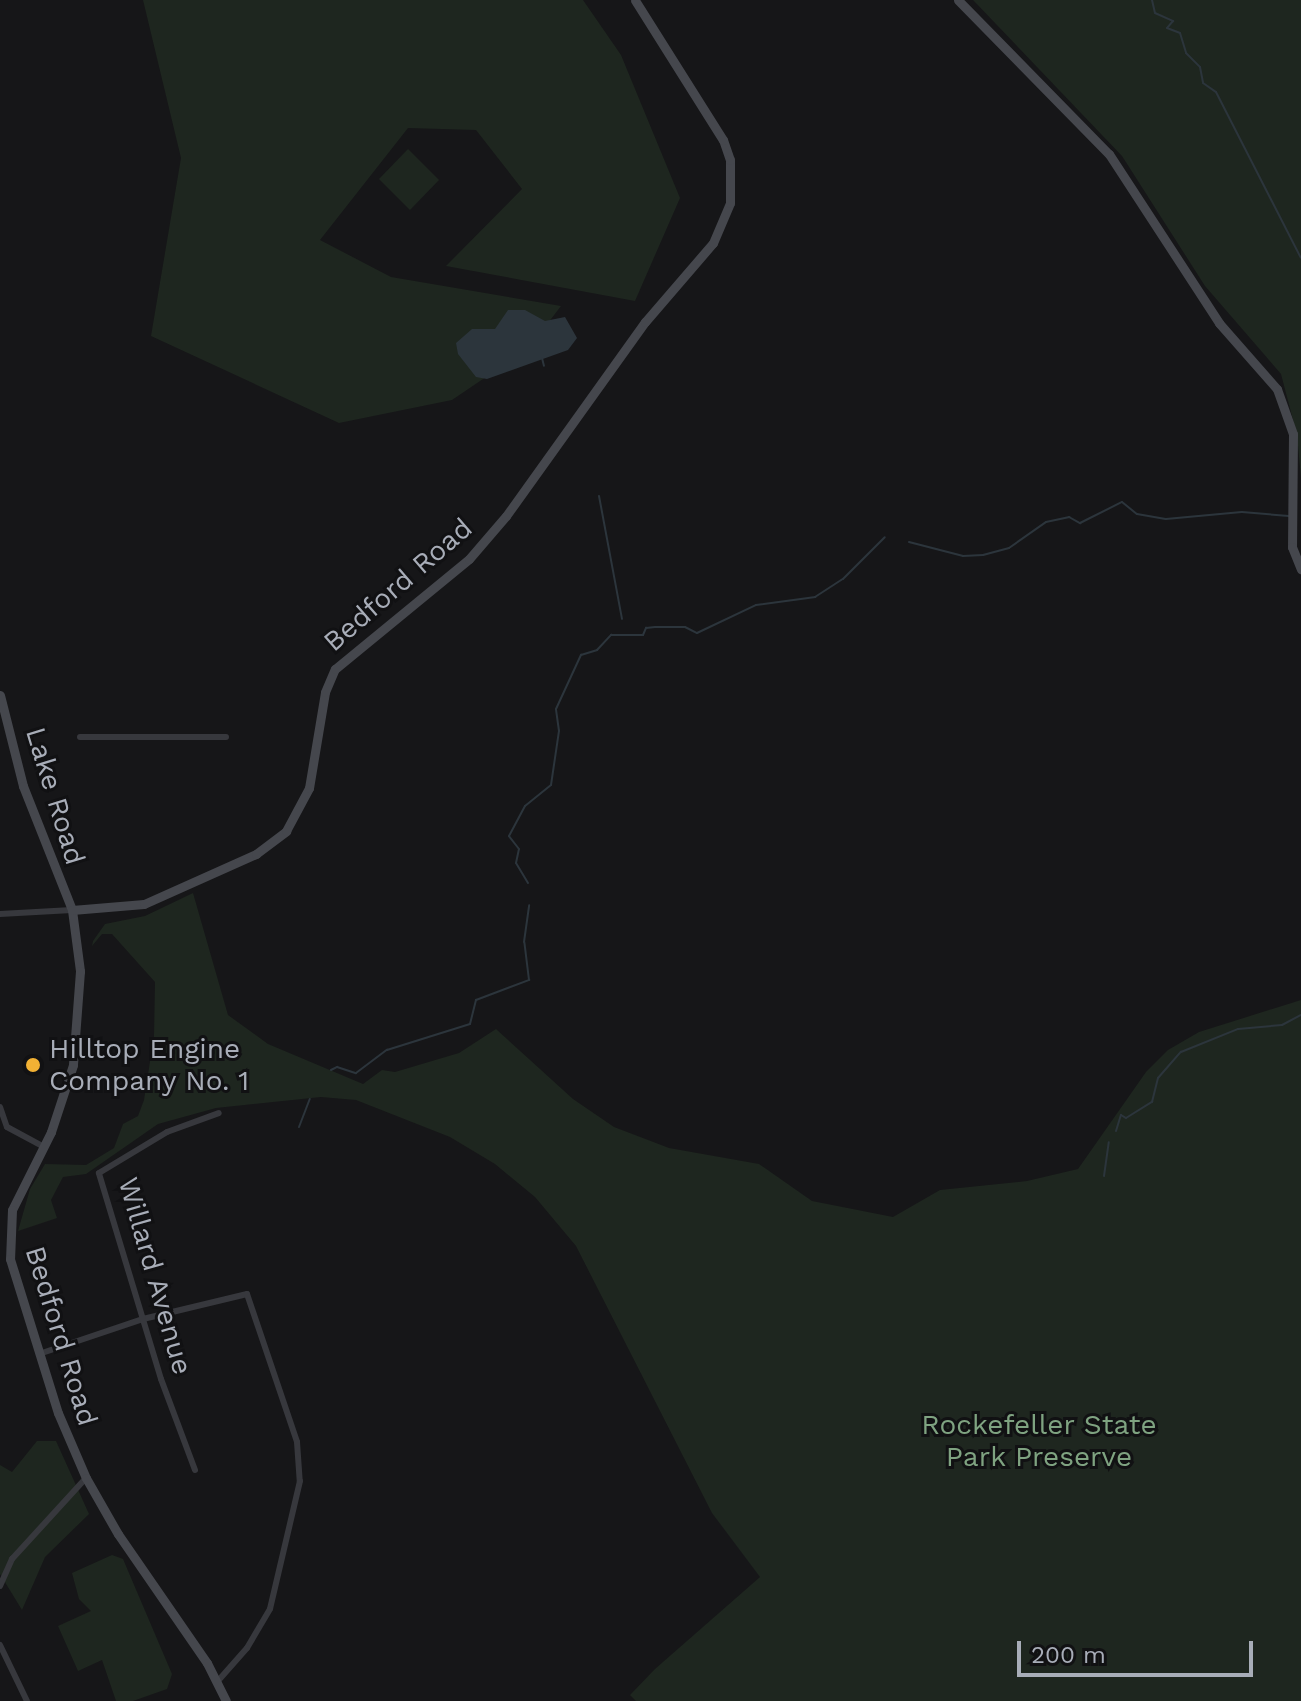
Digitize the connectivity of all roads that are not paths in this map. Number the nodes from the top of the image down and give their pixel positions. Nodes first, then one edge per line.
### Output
1 (635, 0) edge
2 (958, 0) edge
3 (1301, 569) edge
4 (0, 695) edge
5 (80, 737) dead end
6 (226, 737) dead end
7 (72, 910) junction
8 (0, 914) edge
9 (0, 1107) edge
10 (219, 1113) dead end
11 (44, 1147) junction
12 (143, 1319) junction
13 (39, 1354) junction
14 (195, 1470) dead end
15 (86, 1478) junction
16 (0, 1586) edge
17 (0, 1645) edge
18 (217, 1682) junction
19 (27, 1701) edge
20 (226, 1701) edge

1 - 7 main road, Bedford Road
2 - 3 main road
4 - 7 main road, Lake Road
5 - 6 street
7 - 8 street
7 - 11 main road, Bedford Road
9 - 11 street
10 - 12 street, Willard Avenue
11 - 13 main road, Bedford Road
12 - 13 street
12 - 14 street, Willard Avenue
12 - 18 street
13 - 15 main road, Bedford Road
15 - 16 street
15 - 18 main road, Bedford Road
17 - 19 street
18 - 20 main road, Bedford Road

